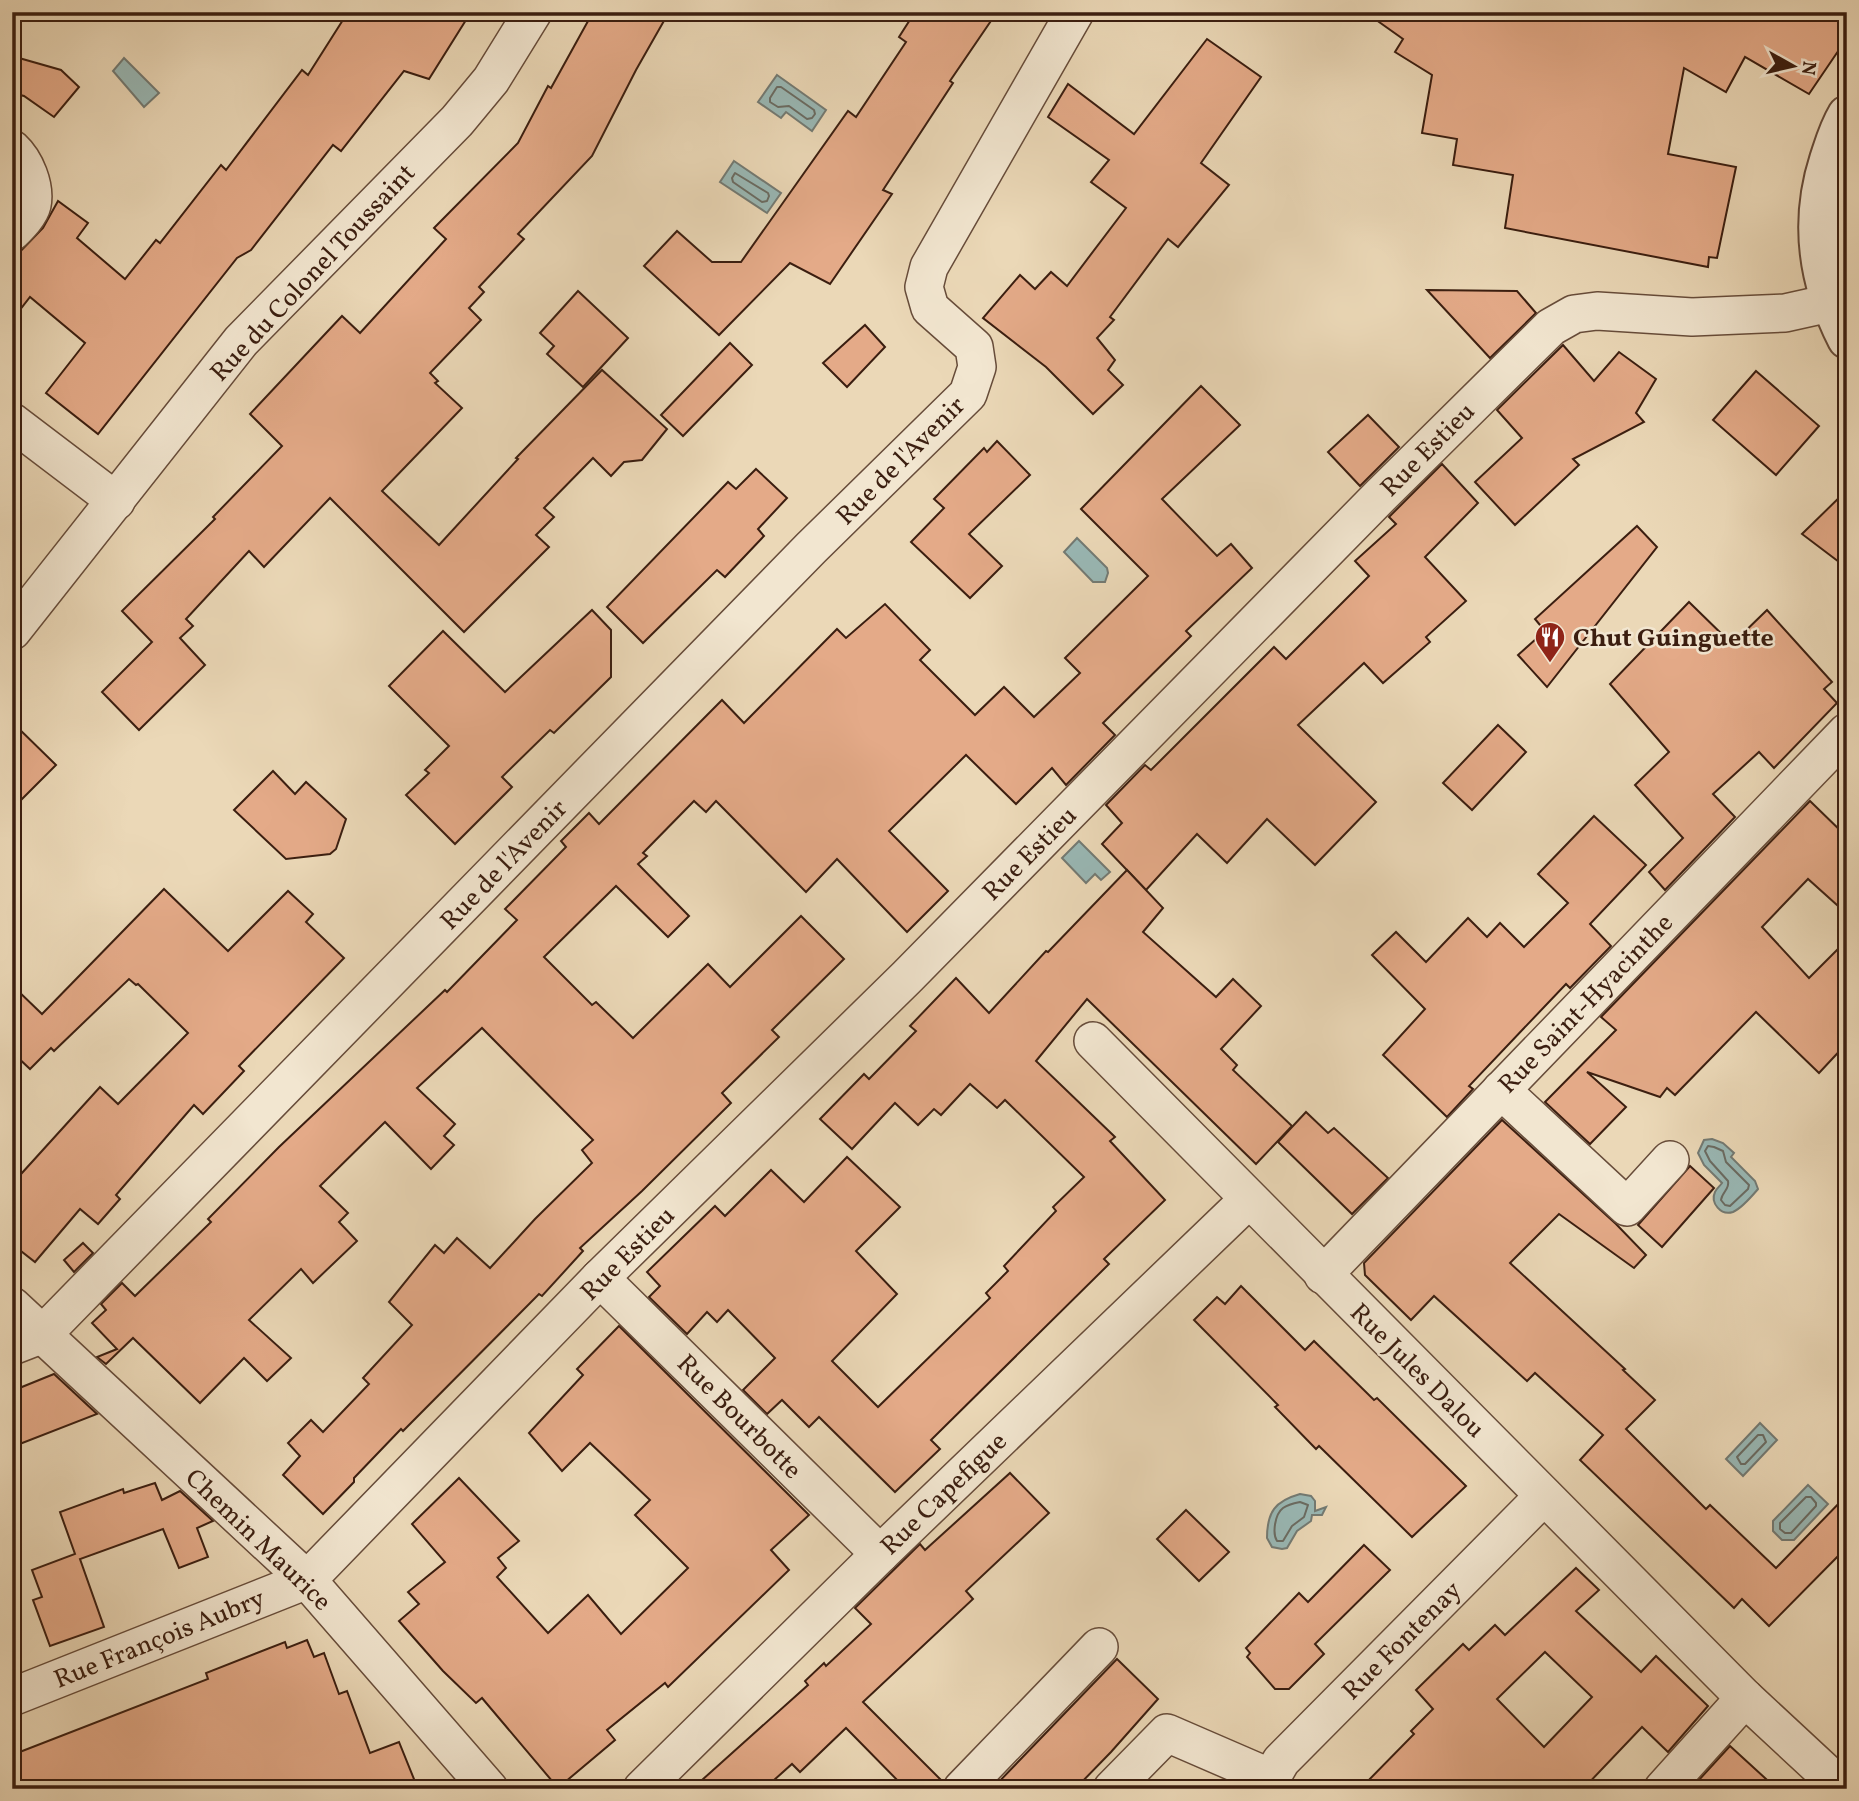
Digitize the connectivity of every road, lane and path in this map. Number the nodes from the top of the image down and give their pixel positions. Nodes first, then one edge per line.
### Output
1 (533, 12) edge
2 (1075, 12) edge
3 (1847, 115) edge
4 (12, 149) edge
5 (12, 232) edge
6 (1830, 303) junction
7 (1847, 339) edge
8 (12, 422) edge
9 (116, 501) junction
10 (12, 631) edge
11 (1847, 732) edge
12 (1093, 1041) dead end
13 (1501, 1090) junction
14 (1670, 1160) dead end
15 (1248, 1200) junction
16 (1323, 1275) junction
17 (600, 1278) junction
18 (12, 1306) edge
19 (28, 1340) edge
20 (1544, 1496) junction
21 (880, 1554) junction
22 (307, 1580) junction
23 (1099, 1647) dead end
24 (12, 1697) edge
25 (1745, 1698) junction
26 (1268, 1783) edge
27 (489, 1789) edge
28 (642, 1789) edge
29 (962, 1789) edge
30 (1112, 1789) edge
31 (1663, 1789) edge
32 (1843, 1789) edge

1 - 9 street, Rue du Colonel Toussaint
2 - 19 street, Rue de l'Avenir
3 - 6 street
4 - 5 street
6 - 7 street
6 - 17 street, Rue Estieu
8 - 9 street
9 - 10 street, Rue du Colonel Toussaint
11 - 13 street, Rue Saint-Hyacinthe
12 - 15 street, Rue Jules Dalou
13 - 14 street
13 - 16 street, Rue Saint-Hyacinthe
15 - 16 street, Rue Jules Dalou
15 - 21 street, Rue Capefigue
16 - 20 street, Rue Jules Dalou
17 - 21 street, Rue Bourbotte
17 - 22 street, Rue Estieu
18 - 19 street, Chemin Maurice
19 - 22 street, Chemin Maurice
20 - 25 street, Rue Jules Dalou
20 - 26 street, Rue Fontenay
21 - 28 street, Rue Capefigue
22 - 24 street, Rue François Aubry
22 - 27 street, Chemin Maurice
23 - 29 street
25 - 31 street
25 - 32 street, Rue Jules Dalou
26 - 30 street

